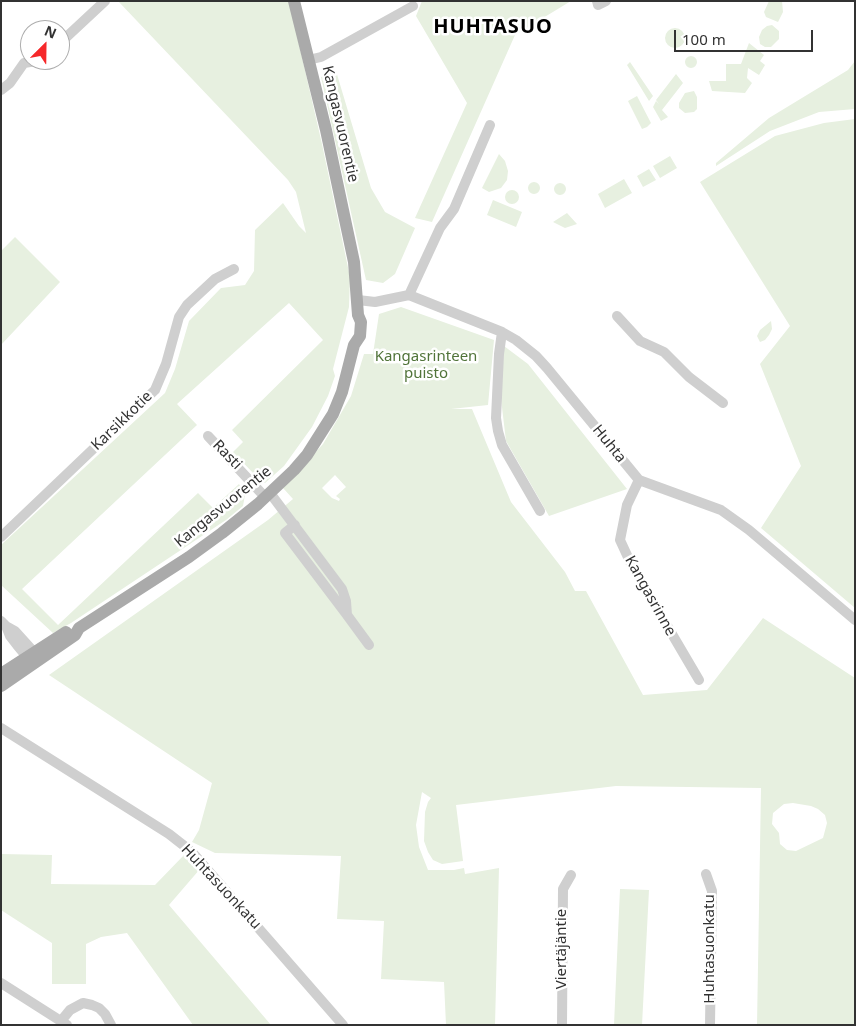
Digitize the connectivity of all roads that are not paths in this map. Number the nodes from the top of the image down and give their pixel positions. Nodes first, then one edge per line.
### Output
1 (105, 1) edge
2 (294, 1) edge
3 (598, 1) edge
4 (606, 1) edge
5 (413, 6) dead end
6 (70, 34) edge
7 (308, 60) junction
8 (20, 69) edge
9 (1, 90) edge
10 (490, 125) dead end
11 (234, 269) dead end
12 (409, 296) junction
13 (358, 300) junction
14 (617, 316) dead end
15 (502, 332) junction
16 (723, 403) dead end
17 (208, 436) dead end
18 (639, 480) junction
19 (268, 495) junction
20 (540, 511) dead end
21 (1, 537) edge
22 (855, 620) edge
23 (3, 626) edge
24 (369, 645) dead end
25 (32, 657) junction
26 (1, 674) edge
27 (699, 680) dead end
28 (1, 686) edge
29 (1, 728) edge
30 (706, 874) dead end
31 (572, 875) dead end
32 (1, 983) edge
33 (64, 1023) edge
34 (111, 1025) edge
35 (343, 1025) edge
36 (562, 1025) edge
37 (710, 1025) edge

1 - 6 street
2 - 7 main road, Kangasvuorentie
3 - 4 street
5 - 7 street
7 - 13 main road, Kangasvuorentie
8 - 9 street
10 - 12 street
11 - 21 street, Karsikkotie
12 - 13 street
12 - 15 street, Huhta
13 - 19 main road, Kangasvuorentie
14 - 16 street
15 - 18 street, Huhta
15 - 20 street
17 - 19 street, Rasti
18 - 22 street
18 - 27 street, Kangasrinne
19 - 24 street, Rasti
19 - 25 main road, Kangasvuorentie
23 - 25 street
25 - 26 main road, Kangasvuorentie
25 - 28 main road, Kangasvuorentie
29 - 35 street, Huhtasuonkatu
30 - 37 street, Huhtasuonkatu
31 - 36 street, Viertäjäntie
32 - 33 street
33 - 34 street

